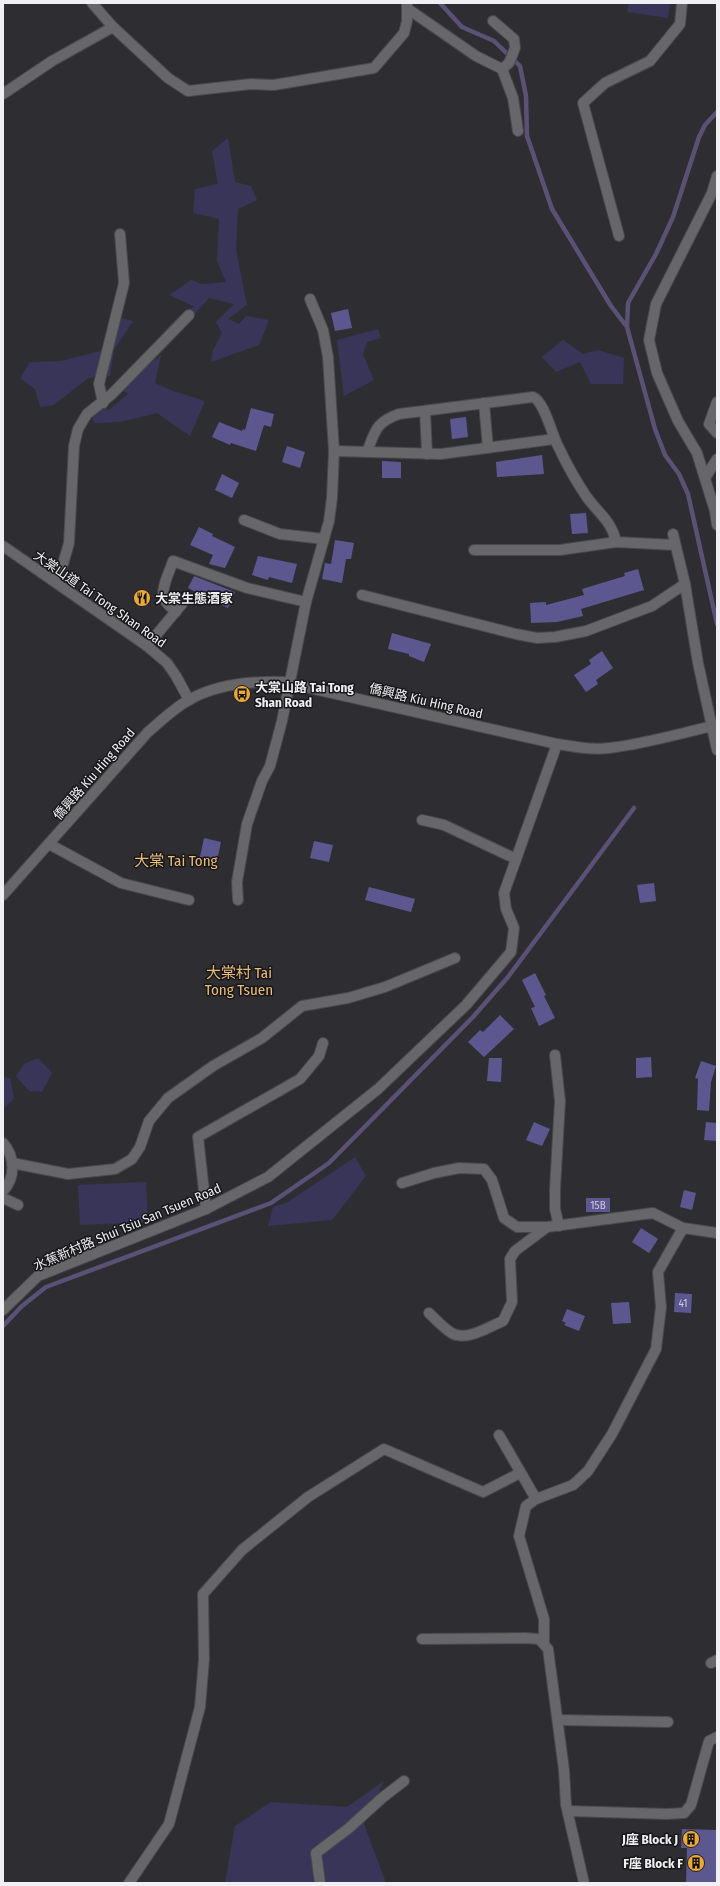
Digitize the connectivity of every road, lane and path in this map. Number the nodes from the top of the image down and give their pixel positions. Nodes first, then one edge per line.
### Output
1 (92, 3) edge
2 (682, 3) edge
3 (407, 6) edge
4 (494, 21) dead end
5 (113, 27) junction
6 (505, 66) junction
7 (3, 94) edge
8 (518, 131) dead end
9 (717, 176) edge
10 (120, 234) dead end
11 (619, 236) dead end
12 (310, 299) dead end
13 (189, 315) dead end
14 (103, 402) junction
15 (717, 402) edge
16 (484, 403) junction
17 (425, 411) junction
18 (717, 433) edge
19 (554, 439) junction
20 (488, 448) junction
21 (334, 451) junction
22 (367, 452) junction
23 (427, 454) junction
24 (717, 459) edge
25 (705, 478) junction
26 (244, 520) dead end
27 (717, 525) edge
28 (673, 534) dead end
29 (324, 539) junction
30 (616, 542) junction
31 (675, 545) junction
32 (3, 546) edge
33 (474, 550) dead end
34 (52, 580) junction
35 (685, 584) junction
36 (362, 595) dead end
37 (306, 602) junction
38 (147, 646) junction
39 (289, 683) junction
40 (189, 700) junction
41 (714, 725) edge
42 (557, 744) junction
43 (717, 750) edge
44 (422, 820) dead end
45 (49, 844) junction
46 (516, 859) junction
47 (3, 895) edge
48 (190, 900) dead end
49 (238, 900) dead end
50 (455, 958) dead end
51 (323, 1043) dead end
52 (555, 1055) dead end
53 (3, 1143) edge
54 (12, 1163) junction
55 (402, 1184) dead end
56 (3, 1191) edge
57 (3, 1198) edge
58 (18, 1205) dead end
59 (206, 1209) junction
60 (559, 1226) junction
61 (546, 1228) junction
62 (683, 1228) junction
63 (717, 1233) edge
64 (3, 1310) edge
65 (429, 1314) dead end
66 (499, 1435) dead end
67 (520, 1473) junction
68 (536, 1499) junction
69 (422, 1639) dead end
70 (544, 1644) junction
71 (558, 1720) junction
72 (668, 1722) dead end
73 (717, 1738) edge
74 (404, 1781) dead end
75 (568, 1811) junction
76 (129, 1883) edge
77 (320, 1883) edge
78 (584, 1883) edge

1 - 5 street
2 - 11 street
3 - 5 street
3 - 6 street
4 - 6 street
5 - 7 street
6 - 8 street
9 - 25 street
10 - 14 street
12 - 21 street
13 - 14 street
14 - 34 street
15 - 18 street
16 - 17 street
16 - 19 street
16 - 20 street
17 - 22 street
17 - 23 street
19 - 20 street
19 - 30 street
20 - 23 street
21 - 22 street
21 - 29 street
22 - 23 street
24 - 25 street
25 - 27 street
26 - 29 street
28 - 31 street
29 - 37 street
30 - 31 street
30 - 33 street
31 - 35 street
32 - 34 street, 大棠山道 Tai Tong Shan Road
34 - 38 street, 大棠山道 Tai Tong Shan Road
35 - 36 street
35 - 41 street
37 - 38 street
37 - 39 street
38 - 40 street, 大棠山道 Tai Tong Shan Road
39 - 40 street, 僑興路 Kiu Hing Road
39 - 42 street, 僑興路 Kiu Hing Road
39 - 49 street
40 - 45 street, 僑興路 Kiu Hing Road
41 - 42 street, 僑興路 Kiu Hing Road
41 - 43 street
42 - 46 street, 水蕉新村路 Shui Tsiu San Tsuen Road
44 - 46 street
45 - 47 street, 僑興路 Kiu Hing Road
45 - 48 street
46 - 59 street, 水蕉新村路 Shui Tsiu San Tsuen Road
50 - 54 street
51 - 59 street
52 - 60 street
53 - 54 street
54 - 56 street
55 - 61 street
57 - 58 street
59 - 64 street, 水蕉新村路 Shui Tsiu San Tsuen Road
60 - 61 street
60 - 62 street
61 - 65 street
62 - 63 street
62 - 68 street
66 - 67 street
67 - 68 street
67 - 76 street
68 - 70 street
69 - 70 street
70 - 71 street
71 - 72 street
71 - 75 street
73 - 75 street
74 - 77 street
75 - 78 street

